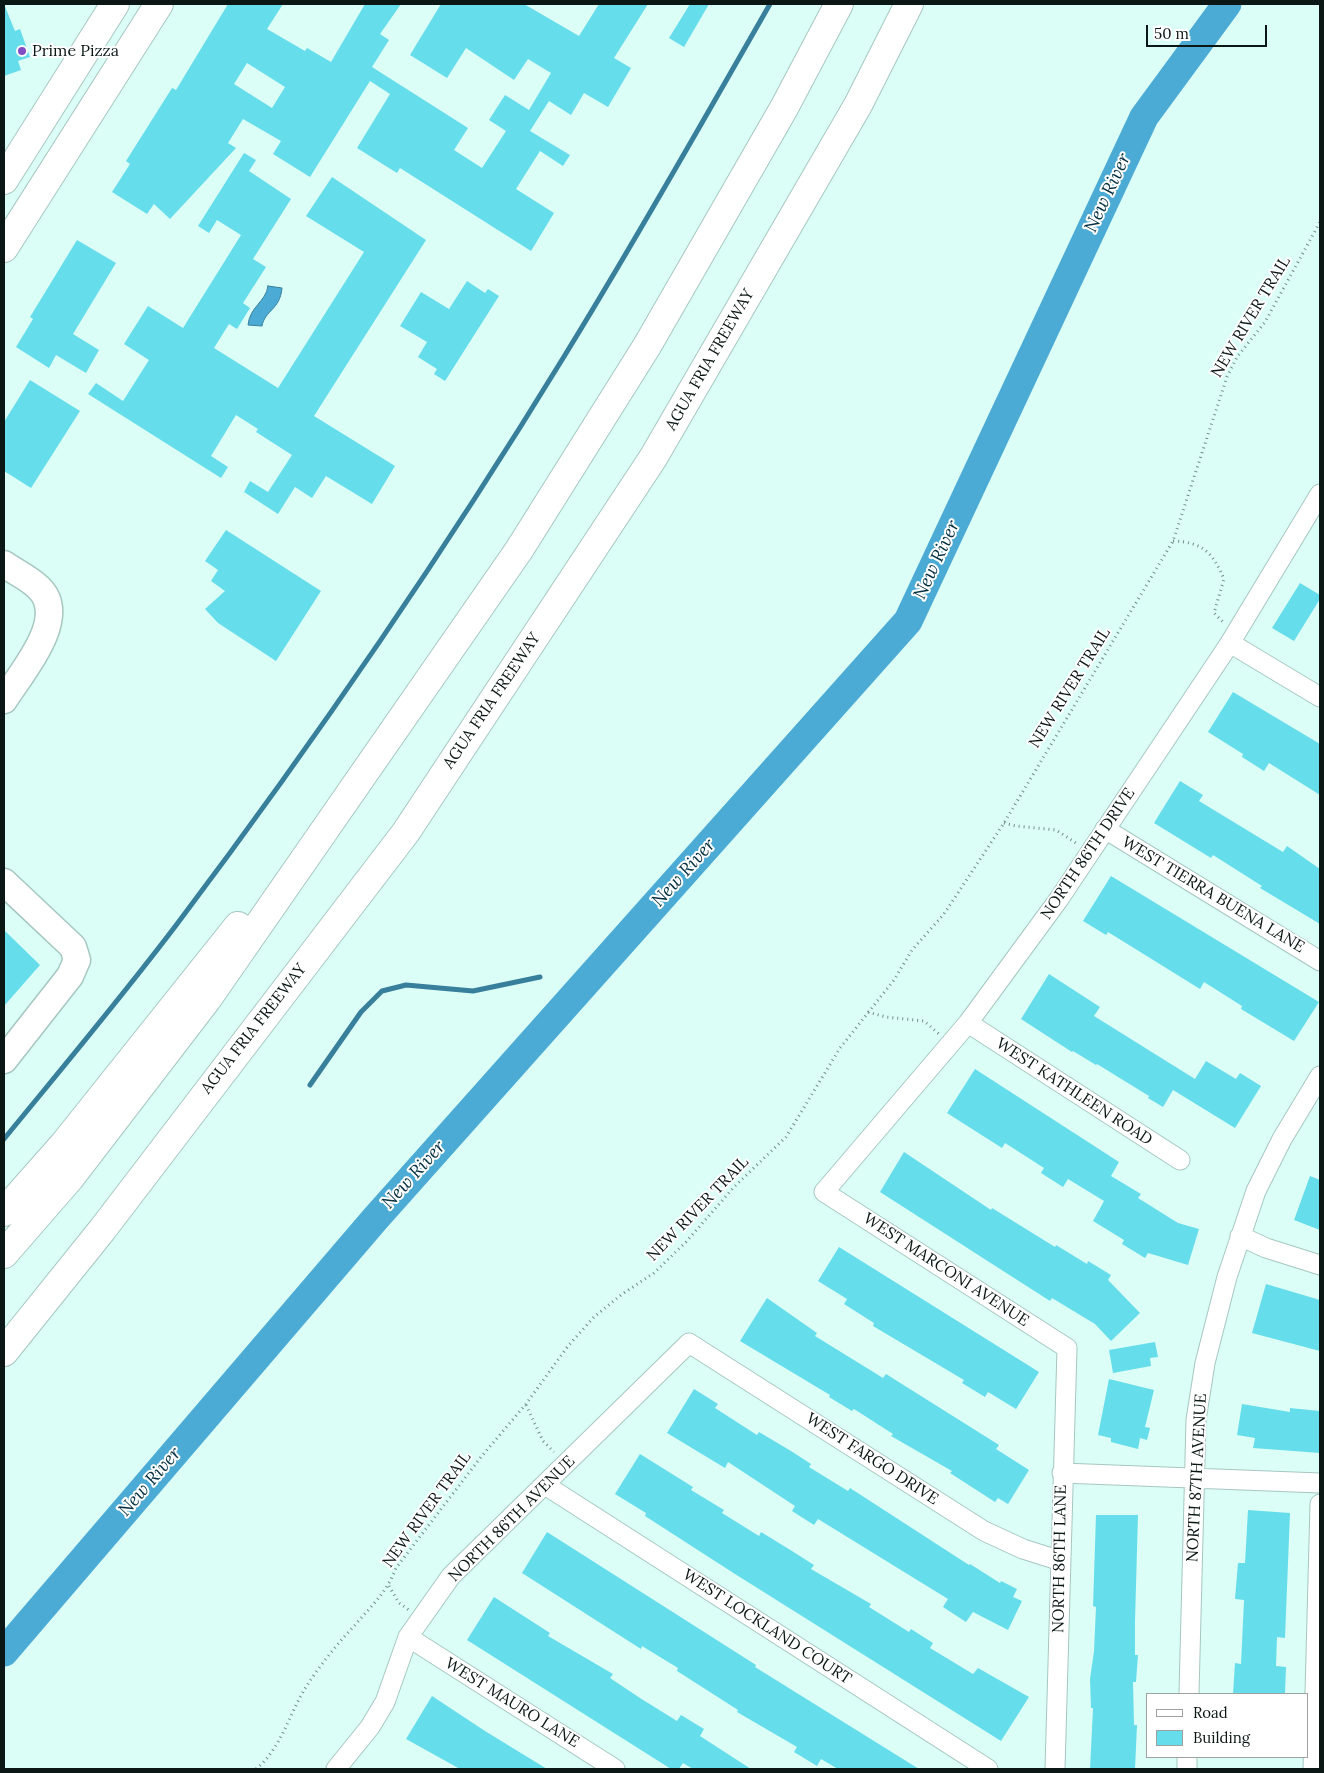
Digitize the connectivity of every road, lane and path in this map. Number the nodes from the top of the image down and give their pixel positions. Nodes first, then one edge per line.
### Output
1 (115, 4) edge
2 (159, 4) edge
3 (839, 4) edge
4 (909, 4) edge
5 (4, 180) edge
6 (1320, 222) edge
7 (4, 248) edge
8 (1320, 494) edge
9 (1173, 541) junction
10 (4, 564) edge
11 (1233, 636) junction
12 (418, 697) junction
13 (1320, 697) edge
14 (4, 700) edge
15 (1004, 822) junction
16 (1105, 829) junction
17 (1090, 852) junction
18 (4, 882) edge
19 (1320, 960) edge
20 (868, 1012) junction
21 (968, 1023) junction
22 (951, 1044) junction
23 (4, 1060) edge
24 (1320, 1076) edge
25 (1180, 1160) dead end
26 (824, 1192) joint
27 (4, 1212) edge
28 (1240, 1236) junction
29 (4, 1254) edge
30 (1320, 1265) edge
31 (689, 1343) joint
32 (1067, 1348) joint
33 (4, 1352) edge
34 (526, 1404) junction
35 (566, 1464) junction
36 (1062, 1473) junction
37 (1194, 1480) junction
38 (1320, 1483) edge
39 (545, 1485) junction
40 (1320, 1504) edge
41 (1061, 1561) junction
42 (389, 1586) junction
43 (422, 1618) junction
44 (408, 1637) junction
45 (1318, 1680) edge
46 (1189, 1693) edge
47 (256, 1769) edge
48 (336, 1769) edge
49 (615, 1769) edge
50 (988, 1769) edge
51 (1055, 1769) edge
52 (1313, 1769) edge

1 - 5 main road
2 - 7 main road
3 - 12 main road
4 - 33 main road, AGUA FRIA FREEWAY
6 - 9 path, NEW RIVER TRAIL
8 - 11 street, NORTH 86TH DRIVE
9 - 11 path
9 - 15 path, NEW RIVER TRAIL
10 - 14 street
11 - 13 street
11 - 16 street, NORTH 86TH DRIVE
12 - 27 main road
12 - 29 main road
15 - 17 path
15 - 20 path, NEW RIVER TRAIL
16 - 17 street, NORTH 86TH DRIVE
16 - 19 street, WEST TIERRA BUENA LANE
17 - 21 street, NORTH 86TH DRIVE
18 - 23 street
20 - 22 path
20 - 34 path, NEW RIVER TRAIL
21 - 22 street, NORTH 86TH DRIVE
21 - 25 street, WEST KATHLEEN ROAD
22 - 26 street, NORTH 86TH DRIVE
24 - 28 street, NORTH 87TH AVENUE
26 - 32 street, WEST MARCONI AVENUE
28 - 30 street
28 - 37 street, NORTH 87TH AVENUE
31 - 35 street, NORTH 86TH AVENUE
31 - 41 street, WEST FARGO DRIVE
32 - 36 street, NORTH 86TH LANE
34 - 35 path
34 - 42 path, NEW RIVER TRAIL
35 - 39 street, NORTH 86TH AVENUE
36 - 37 street
36 - 41 street, NORTH 86TH LANE
37 - 38 street
37 - 46 street, NORTH 87TH AVENUE
39 - 43 street, NORTH 86TH AVENUE
39 - 50 street, WEST LOCKLAND COURT
40 - 45 street
41 - 51 street, NORTH 86TH LANE
42 - 43 path, NEW RIVER TRAIL
42 - 47 path, NEW RIVER TRAIL
43 - 44 street, NORTH 86TH AVENUE
44 - 48 street, NORTH 86TH AVENUE
44 - 49 street, WEST MAURO LANE
45 - 52 street

